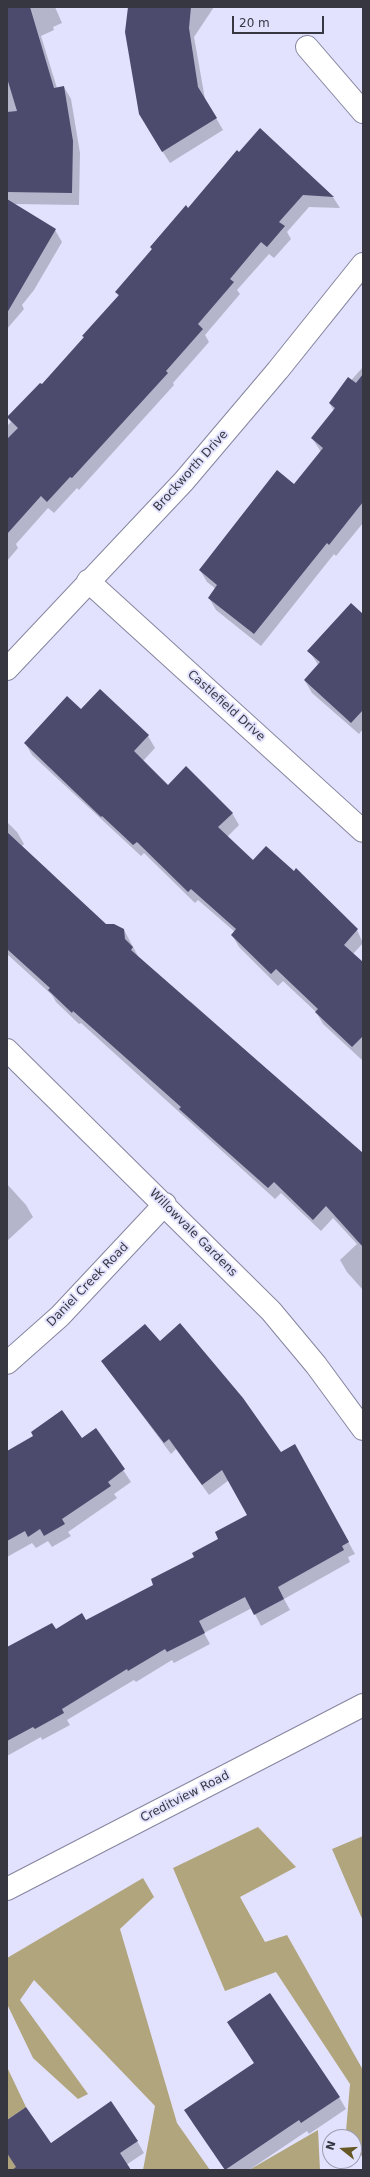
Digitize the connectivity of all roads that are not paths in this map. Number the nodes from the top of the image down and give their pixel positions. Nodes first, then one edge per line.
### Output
1 (307, 47) dead end
2 (363, 112) edge
3 (363, 264) edge
4 (88, 581) junction
5 (7, 669) edge
6 (363, 831) edge
7 (7, 1050) edge
8 (165, 1204) junction
9 (7, 1363) edge
10 (363, 1429) edge
11 (363, 1705) edge
12 (7, 1889) edge

1 - 2 street
3 - 4 street, Brockworth Drive
4 - 5 street, Brockworth Drive
4 - 6 street, Castlefield Drive
7 - 8 street, Willowvale Gardens
8 - 9 street, Daniel Creek Road
8 - 10 street, Willowvale Gardens
11 - 12 street, Creditview Road

